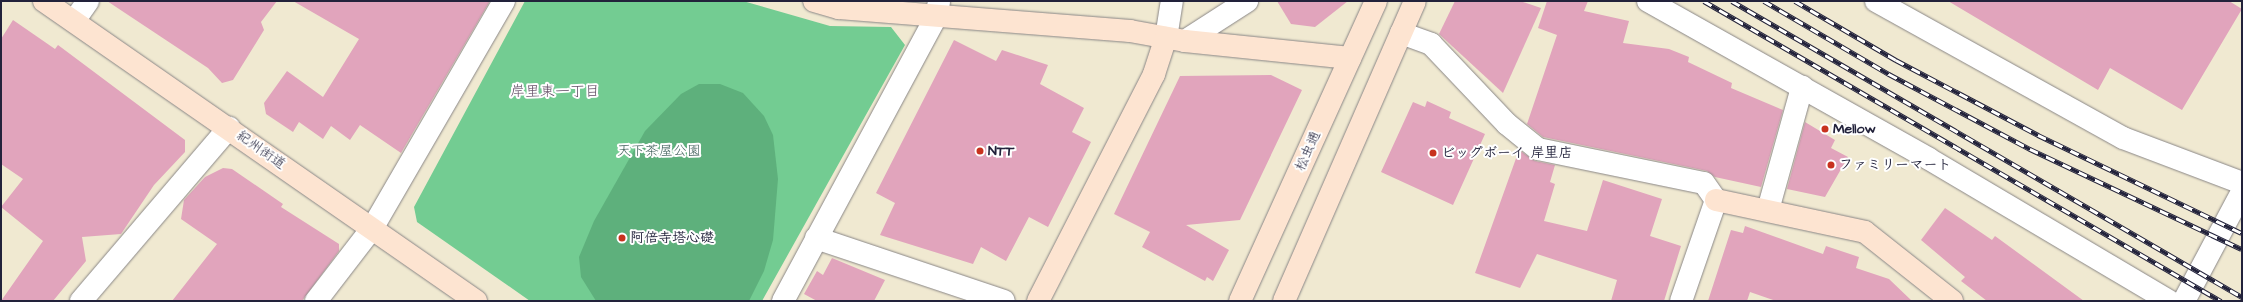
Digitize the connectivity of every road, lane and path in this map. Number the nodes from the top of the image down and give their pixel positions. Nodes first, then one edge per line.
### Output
1 (44, 1) edge
2 (88, 1) edge
3 (504, 1) edge
4 (814, 1) edge
5 (1172, 1) edge
6 (1247, 1) edge
7 (1376, 1) edge
8 (1415, 1) edge
9 (1648, 1) edge
10 (1876, 1) edge
11 (937, 9) edge
12 (74, 21) junction
13 (1401, 33) junction
14 (1175, 39) junction
15 (1350, 58) junction
16 (1802, 87) junction
17 (229, 128) junction
18 (2242, 183) edge
19 (2242, 192) edge
20 (1716, 200) junction
21 (1768, 210) junction
22 (373, 228) junction
23 (816, 238) junction
24 (81, 301) edge
25 (316, 301) edge
26 (476, 301) edge
27 (783, 301) edge
28 (1004, 301) edge
29 (1038, 301) edge
30 (1240, 301) edge
31 (1284, 301) edge
32 (1681, 301) edge
33 (1952, 301) edge
34 (2169, 301) edge
35 (2184, 301) edge

1 - 12 street, 紀州街道
2 - 12 street
3 - 22 street
4 - 11 street
5 - 14 street
6 - 14 street
7 - 15 street, 松虫通
8 - 13 street
9 - 16 street
10 - 18 street
11 - 14 street
11 - 23 street
12 - 17 street, 紀州街道
13 - 20 street
13 - 31 street
14 - 15 street
14 - 29 street
15 - 30 street, 松虫通
16 - 21 street
16 - 34 street
17 - 22 street, 紀州街道
17 - 24 street
19 - 35 street
20 - 21 street
20 - 32 street
21 - 33 street
22 - 25 street
22 - 26 street, 紀州街道
23 - 27 street
23 - 28 street

